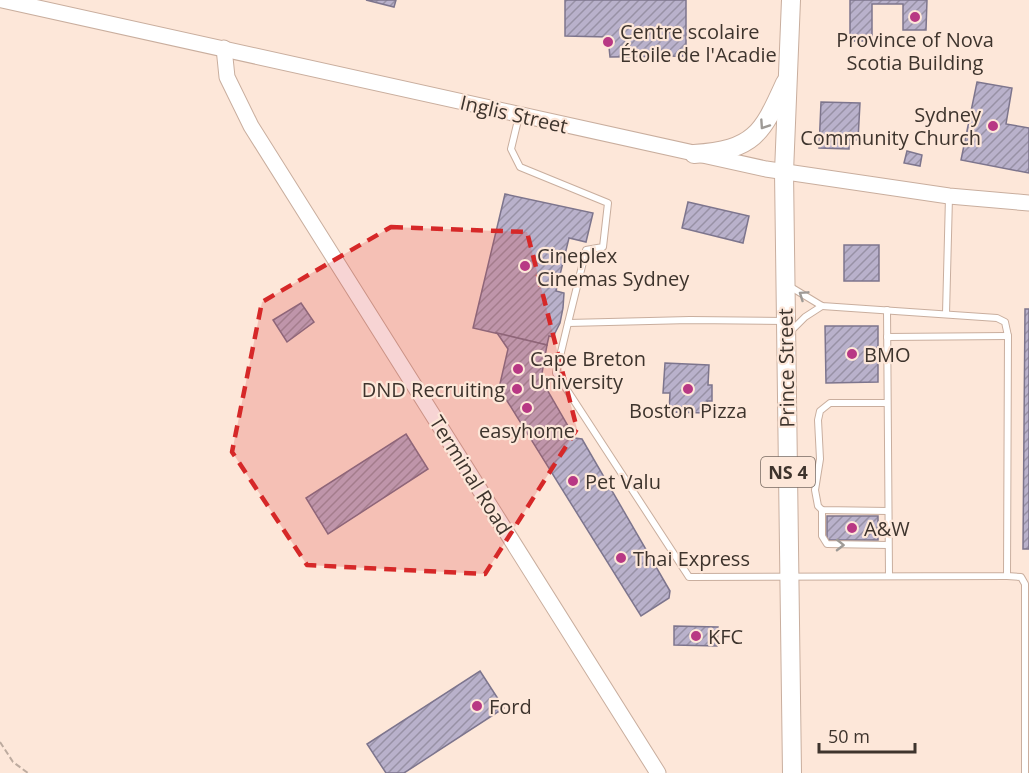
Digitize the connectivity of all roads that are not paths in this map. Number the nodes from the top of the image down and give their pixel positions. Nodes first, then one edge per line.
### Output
1 (2, 0) edge
2 (791, 0) edge
3 (224, 48) junction
4 (790, 73) junction
5 (519, 116) junction
6 (694, 153) junction
7 (784, 172) junction
8 (949, 196) junction
9 (1029, 203) edge
10 (785, 282) junction
11 (822, 306) junction
12 (887, 310) junction
13 (946, 314) junction
14 (568, 323) junction
15 (785, 329) junction
16 (1008, 336) junction
17 (887, 337) junction
18 (887, 403) junction
19 (822, 510) junction
20 (888, 511) junction
21 (888, 544) junction
22 (790, 575) junction
23 (889, 575) junction
24 (1006, 576) junction
25 (658, 773) edge
26 (792, 773) edge
27 (1025, 773) edge

1 - 3 street, Inglis Street
2 - 4 main road, Prince Street / NS 4
3 - 5 street, Inglis Street
3 - 25 street, Terminal Road
4 -> 6 main road
4 - 7 main road, Prince Street / NS 4
5 - 6 street, Inglis Street
5 - 14 lane
6 - 7 street, Inglis Street
7 - 8 street, Inglis Street
7 - 10 main road, Prince Street / NS 4
8 - 9 street, Inglis Street
8 - 13 lane
11 -> 10 lane
10 - 15 main road, Prince Street / NS 4
11 - 12 lane
11 - 15 lane
12 - 13 lane
12 - 17 lane
13 - 16 lane
14 - 15 lane
14 - 22 lane
15 - 22 main road, Prince Street / NS 4
16 - 17 lane
16 - 24 lane
17 - 18 lane
18 - 19 lane
18 - 20 lane
19 - 20 lane
19 -> 21 lane
20 - 21 lane
21 - 23 lane
22 - 23 lane
22 - 26 main road, Prince Street / NS 4
23 - 24 lane
24 - 27 lane

